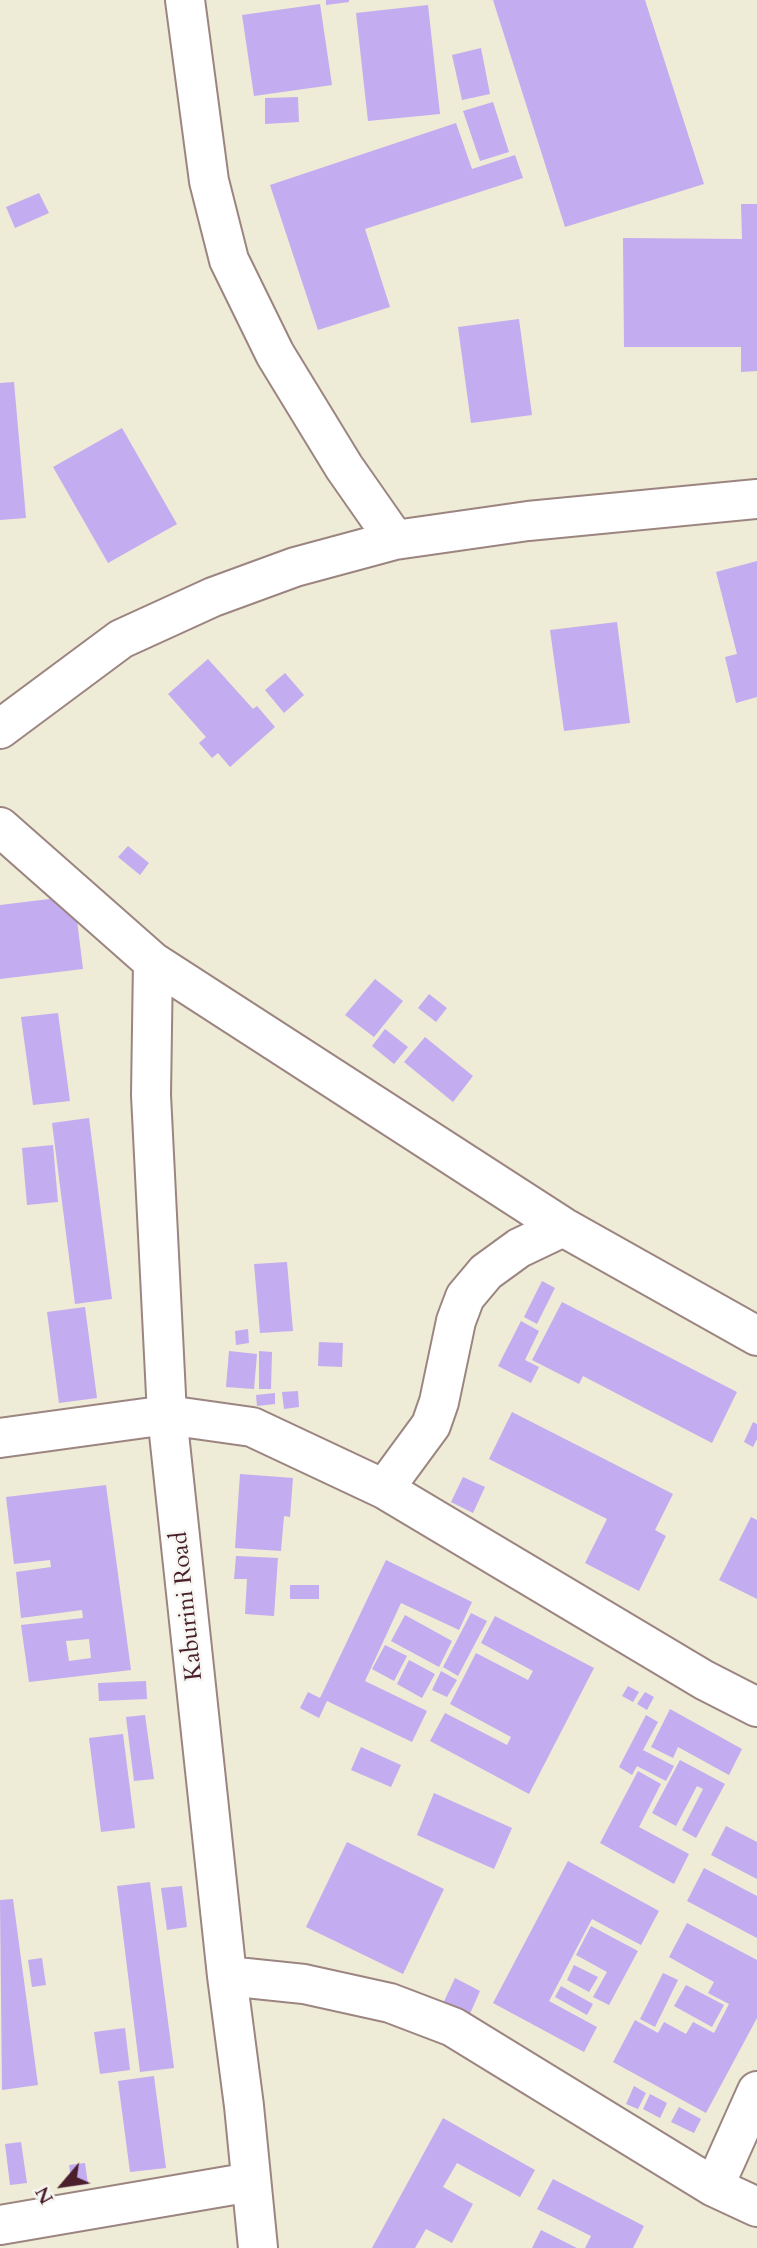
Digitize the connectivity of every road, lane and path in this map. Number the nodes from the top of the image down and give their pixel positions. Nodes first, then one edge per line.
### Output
1 (185, 0) edge
2 (757, 499) edge
3 (396, 540) junction
4 (0, 729) edge
5 (2, 830) edge
6 (153, 962) junction
7 (563, 1227) junction
8 (757, 1336) edge
9 (167, 1415) junction
10 (0, 1438) edge
11 (384, 1489) junction
12 (757, 1707) edge
13 (227, 1976) junction
14 (757, 2091) edge
15 (251, 2182) junction
16 (714, 2187) junction
17 (757, 2207) edge
18 (0, 2225) edge
19 (258, 2248) edge

1 - 3 street
2 - 3 street
3 - 4 street
5 - 6 street
6 - 7 street
6 - 9 street, Kaburini Road
7 - 8 street
7 - 11 street
9 - 10 street
9 - 11 street
9 - 13 street, Kaburini Road
11 - 12 street
13 - 15 street, Kaburini Road
13 - 16 street
14 - 16 street
15 - 18 street
15 - 19 street, Kaburini Road
16 - 17 street

